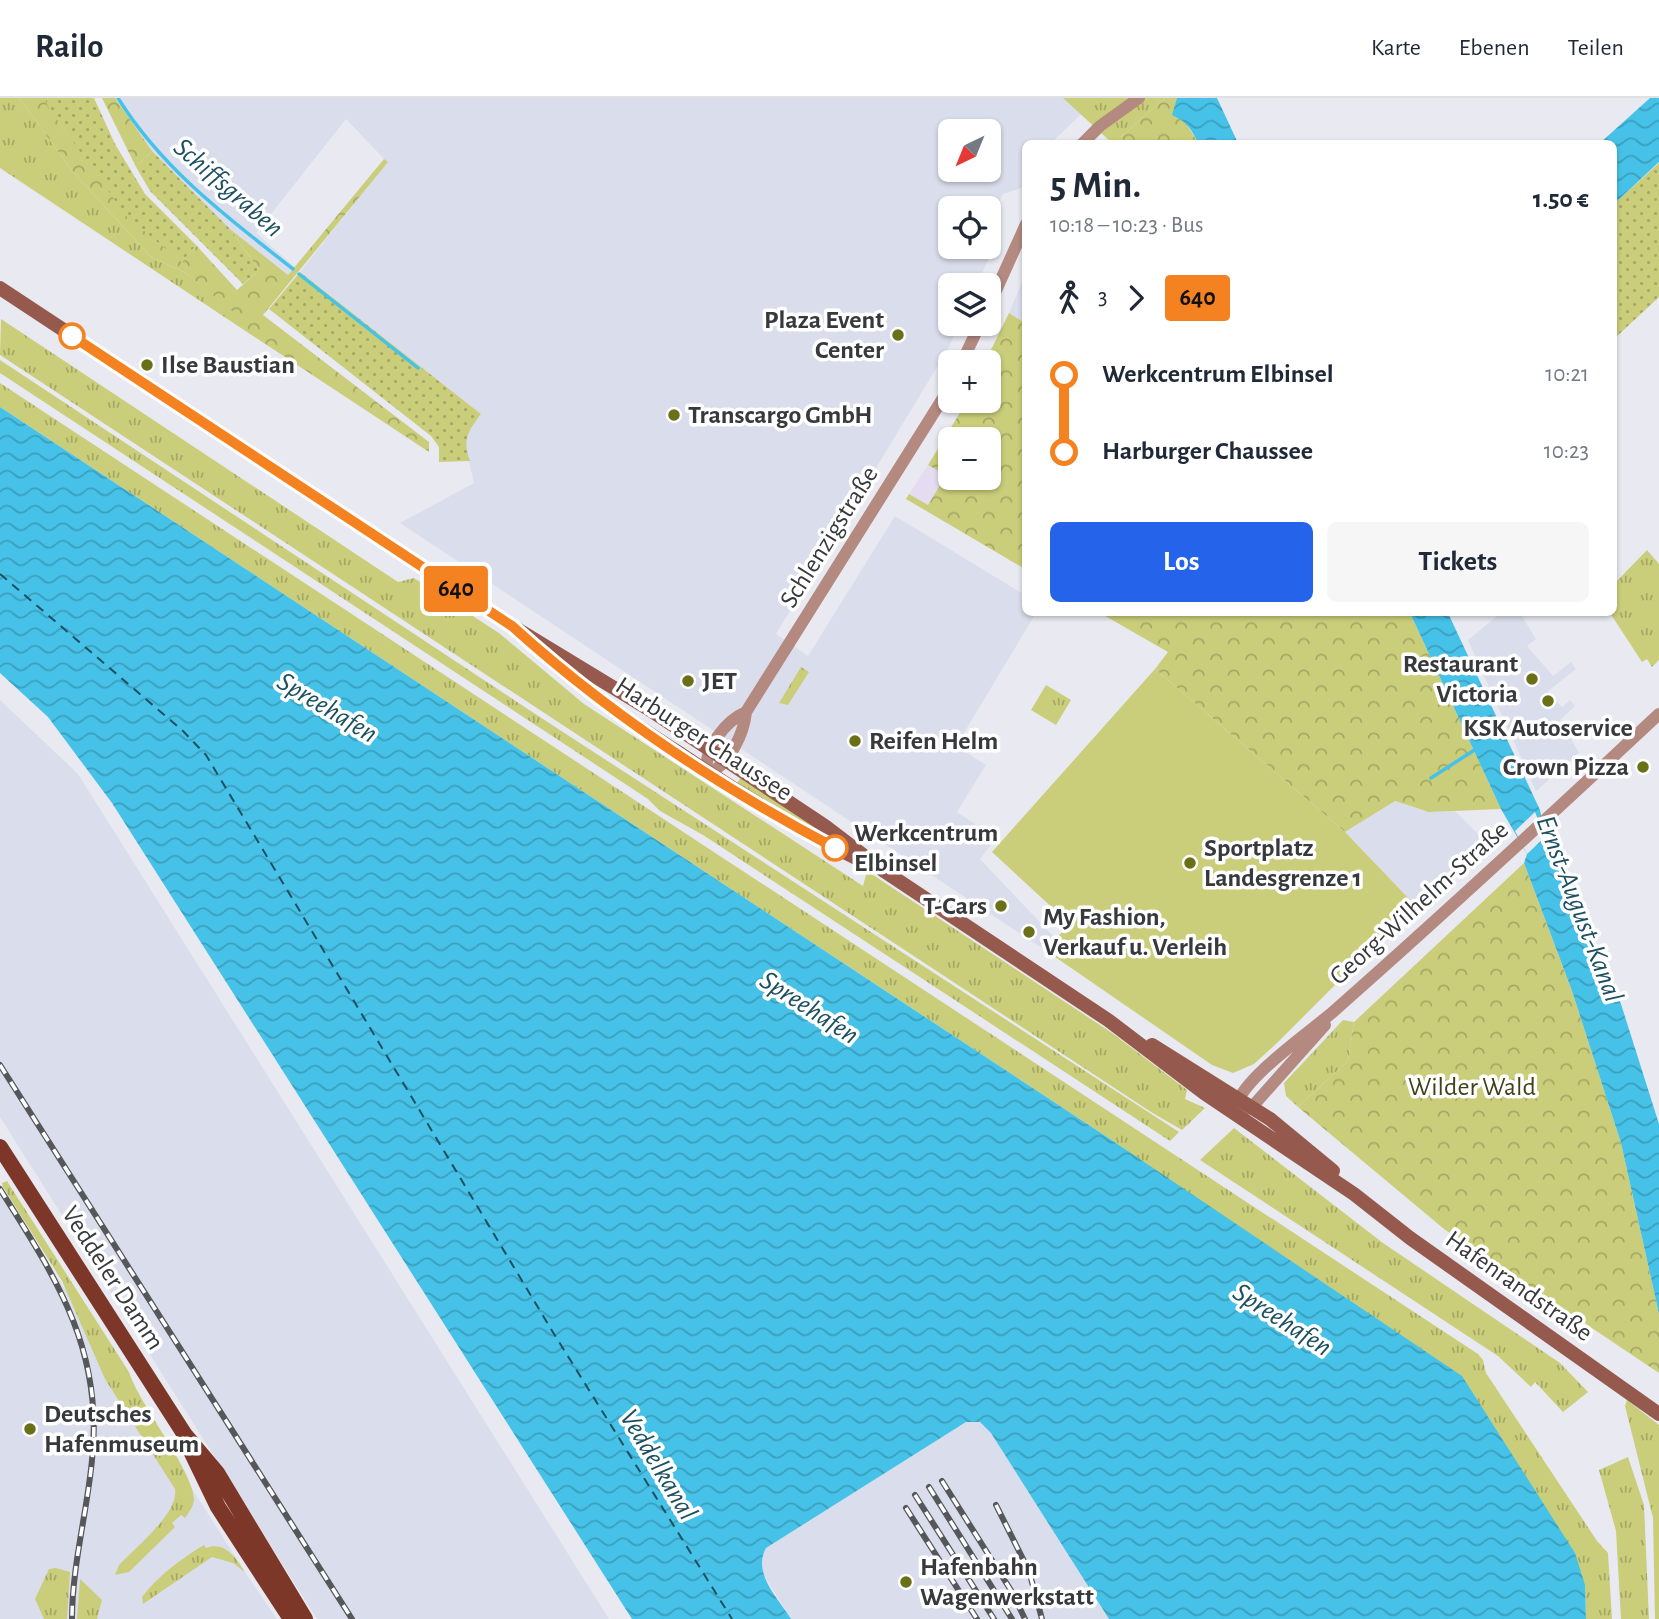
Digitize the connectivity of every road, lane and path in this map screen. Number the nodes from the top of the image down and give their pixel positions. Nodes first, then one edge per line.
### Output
1 (1139, 98) edge
2 (1086, 140) edge
3 (1022, 233) edge
4 (1001, 279) edge
5 (0, 288) edge
6 (938, 406) edge
7 (512, 626) junction
8 (746, 712) junction
9 (1659, 714) edge
10 (710, 750) junction
11 (724, 760) junction
12 (708, 772) junction
13 (884, 871) junction
14 (1334, 1012) junction
15 (1108, 1020) junction
16 (1238, 1098) junction
17 (1252, 1107) junction
18 (1234, 1113) junction
19 (1270, 1119) joint
20 (0, 1147) edge
21 (1354, 1194) junction
22 (1659, 1415) edge
23 (184, 1435) junction
24 (290, 1619) edge
25 (305, 1619) edge

1 - 2 street
3 - 4 street
5 - 7 main road, Harburger Chaussee
6 - 8 street, Schlenzigstraße
7 - 10 main road, Harburger Chaussee
7 - 12 main road, Harburger Chaussee
8 - 10 street, Schlenzigstraße
8 - 11 street, Schlenzigstraße
9 - 14 street, Georg-Wilhelm-Straße
10 - 11 main road, Harburger Chaussee
10 - 12 street
11 - 12 street, Schlenzigstraße
11 - 13 main road, Harburger Chaussee
12 - 13 main road, Harburger Chaussee
13 - 15 main road, Harburger Chaussee
14 - 16 street, Georg-Wilhelm-Straße
14 - 17 street, Georg-Wilhelm-Straße
15 - 16 main road, Harburger Chaussee
15 - 18 main road, Harburger Chaussee
16 - 17 main road, Harburger Chaussee
16 - 18 street, Georg-Wilhelm-Straße
17 - 18 street, Georg-Wilhelm-Straße
17 - 19 main road, Harburger Chaussee
18 - 21 main road, Hafenrandstraße
19 - 21 main road, Hafenrandstraße
20 - 23 main road, Veddeler Damm
21 - 22 main road, Hafenrandstraße
23 - 24 main road, Veddeler Damm
23 - 25 main road, Veddeler Damm

